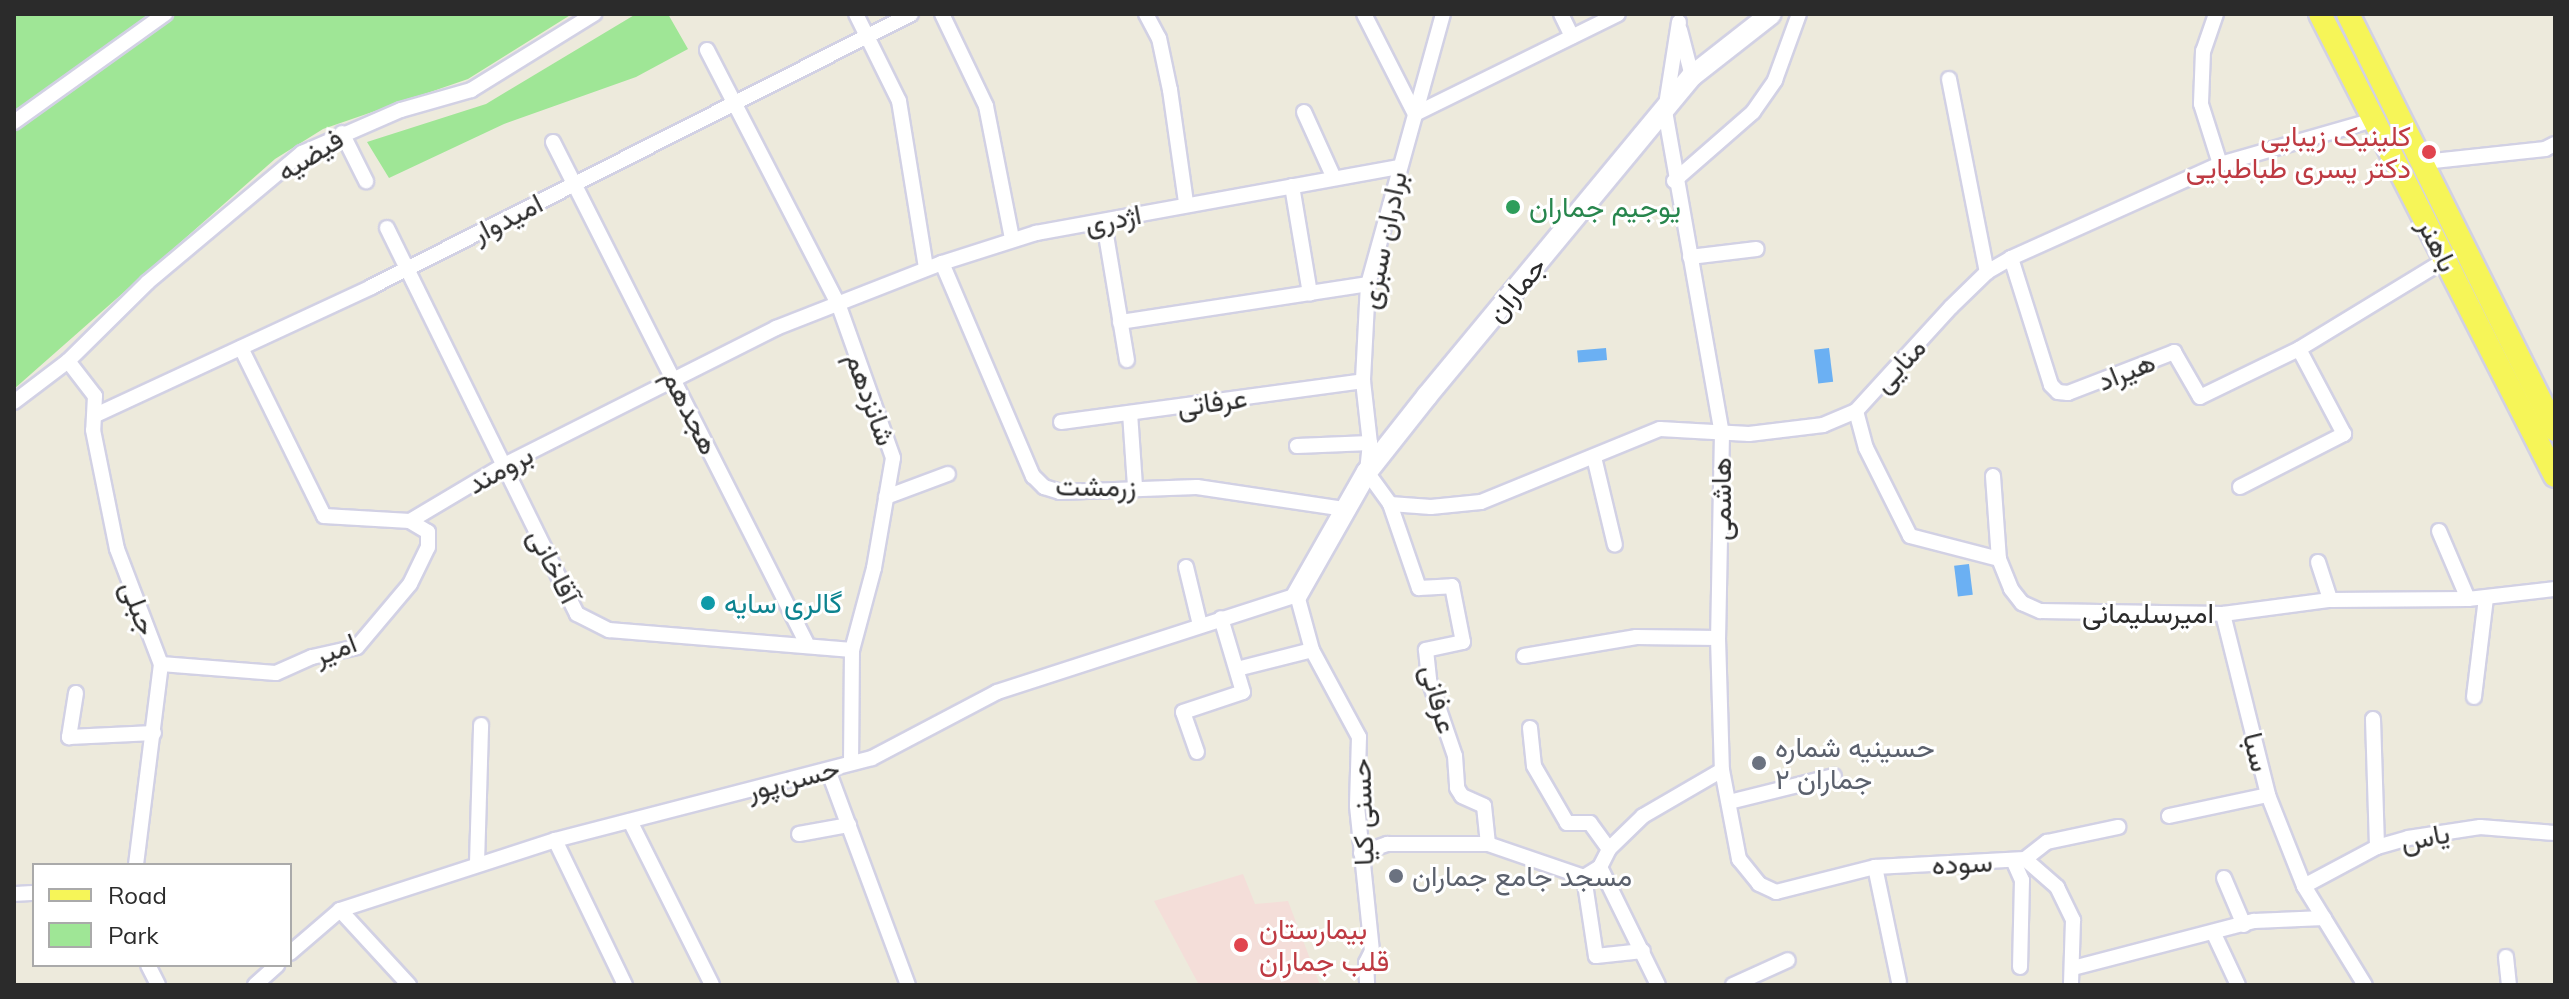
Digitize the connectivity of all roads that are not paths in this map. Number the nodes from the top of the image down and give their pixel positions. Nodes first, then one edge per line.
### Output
1 (165, 14) edge
2 (594, 14) edge
3 (856, 14) edge
4 (911, 14) edge
5 (942, 14) edge
6 (1146, 14) edge
7 (1364, 14) edge
8 (1443, 14) edge
9 (1561, 14) edge
10 (1618, 14) edge
11 (1771, 14) edge
12 (1799, 14) edge
13 (2216, 14) edge
14 (2320, 14) edge
15 (2348, 14) edge
16 (1678, 18) edge
17 (868, 35) junction
18 (1572, 37) junction
19 (707, 50) dead end
20 (1692, 76) junction
21 (1949, 79) dead end
22 (737, 103) junction
23 (1665, 111) junction
24 (1304, 112) dead end
25 (1415, 114) junction
26 (2377, 119) junction
27 (14, 122) edge
28 (342, 133) junction
29 (553, 142) dead end
30 (2555, 144) edge
31 (2424, 162) junction
32 (2220, 164) junction
33 (1398, 167) junction
34 (1333, 176) junction
35 (366, 181) dead end
36 (1674, 181) junction
37 (571, 185) junction
38 (1292, 186) junction
39 (1186, 203) junction
40 (1104, 223) junction
41 (387, 228) dead end
42 (1012, 239) junction
43 (1757, 249) dead end
44 (1690, 257) junction
45 (2011, 258) junction
46 (2445, 260) junction
47 (942, 263) junction
48 (409, 267) junction
49 (926, 268) junction
50 (1987, 272) junction
51 (1368, 284) junction
52 (1310, 293) junction
53 (839, 306) junction
54 (1120, 322) junction
55 (241, 348) junction
56 (2299, 349) junction
57 (1127, 360) dead end
58 (71, 365) junction
59 (676, 380) junction
60 (1363, 381) junction
61 (14, 402) edge
62 (1856, 411) junction
63 (1130, 413) junction
64 (14, 414) edge
65 (98, 414) junction
66 (1061, 422) dead end
67 (2555, 430) edge
68 (1722, 433) junction
69 (1370, 443) junction
70 (1297, 446) dead end
71 (1594, 457) junction
72 (504, 465) junction
73 (1367, 472) junction
74 (948, 474) dead end
75 (1993, 476) dead end
76 (2555, 476) edge
77 (1135, 487) junction
78 (2240, 487) dead end
79 (886, 497) junction
80 (1390, 504) junction
81 (1345, 509) junction
82 (410, 521) junction
83 (2439, 531) dead end
84 (1615, 545) dead end
85 (1999, 559) junction
86 (2318, 562) dead end
87 (1186, 567) dead end
88 (2555, 589) edge
89 (1297, 595) junction
90 (2486, 598) junction
91 (2468, 599) junction
92 (2330, 600) junction
93 (2223, 614) junction
94 (1221, 618) junction
95 (1200, 625) junction
96 (1718, 638) junction
97 (806, 642) junction
98 (852, 650) junction
99 (1312, 650) junction
100 (1524, 656) dead end
101 (161, 664) junction
102 (1237, 669) junction
103 (76, 693) dead end
104 (2474, 697) dead end
105 (2373, 719) dead end
106 (481, 725) dead end
107 (1530, 728) dead end
108 (154, 733) junction
109 (1197, 752) dead end
110 (851, 763) junction
111 (828, 770) junction
112 (1722, 770) junction
113 (1834, 776) dead end
114 (2268, 795) junction
115 (1729, 802) junction
116 (2169, 816) dead end
117 (630, 821) junction
118 (849, 825) junction
119 (2118, 827) dead end
120 (2555, 833) edge
121 (799, 834) dead end
122 (555, 840) junction
123 (1488, 844) junction
124 (2377, 847) junction
125 (1609, 849) junction
126 (1361, 853) junction
127 (2019, 860) junction
128 (136, 863) edge
129 (477, 863) junction
130 (1600, 867) junction
131 (1875, 867) junction
132 (1584, 877) junction
133 (2224, 878) dead end
134 (1759, 884) joint
135 (2304, 886) junction
136 (340, 910) junction
137 (2324, 918) junction
138 (2244, 925) junction
139 (2214, 934) junction
140 (292, 951) edge
141 (1643, 951) junction
142 (2506, 957) dead end
143 (1788, 960) dead end
144 (149, 967) edge
145 (275, 967) edge
146 (2020, 967) dead end
147 (2073, 968) junction
148 (1899, 982) dead end
149 (158, 985) edge
150 (255, 985) edge
151 (409, 985) edge
152 (625, 985) edge
153 (712, 985) edge
154 (908, 985) edge
155 (1367, 985) edge
156 (1658, 985) edge
157 (1733, 985) edge
158 (2071, 985) edge
159 (2238, 985) edge
160 (2365, 985) edge
161 (2509, 985) edge

1 - 27 street
2 - 28 street, فیضیه
3 - 17 street
4 - 17 street, امیدوار
5 - 42 street
6 - 39 street
7 - 25 street
8 - 25 street, برادران سبزی
9 - 18 street
10 - 18 street
11 - 20 main road, جماران
12 - 36 street
13 - 32 street
14 - 26 main road, باهنر
15 - 31 main road, باهنر
16 - 20 street
16 - 23 street, هاشمی
17 - 22 street, امیدوار
17 - 49 street
18 - 25 street
19 - 22 street, شانزدهم
20 - 23 main road, جماران
21 - 50 street
22 - 37 street, امیدوار
22 - 53 street, شانزدهم
23 - 36 street, هاشمی
23 - 73 main road, جماران
24 - 34 street
25 - 33 street, برادران سبزی
26 - 32 street, منایی
26 - 46 main road, باهنر
28 - 35 street
28 - 58 street, فیضیه
29 - 37 street, هجدهم
30 - 31 street
31 - 67 main road, باهنر
32 - 45 street, منایی
33 - 34 street, اژدری
33 - 51 street, برادران سبزی
34 - 38 street, اژدری
36 - 44 street, هاشمی
37 - 48 street, امیدوار
37 - 59 street, هجدهم
38 - 39 street, اژدری
38 - 52 street
39 - 40 street, اژدری
40 - 42 street, اژدری
40 - 54 street
41 - 48 street, آقاخانی
42 - 47 street, اژدری
43 - 44 street
44 - 68 street, هاشمی
45 - 50 street, منایی
45 - 56 street, هیراد
46 - 56 street, هیراد
46 - 76 main road, باهنر
47 - 49 street, اژدری
47 - 77 street, زرمشت
48 - 55 street, امیدوار
48 - 72 street, آقاخانی
49 - 53 street, اژدری
50 - 62 street, منایی
51 - 52 street
51 - 60 street, برادران سبزی
52 - 54 street
53 - 59 street, برومند
53 - 79 street, شانزدهم
54 - 57 street
55 - 65 street, امیدوار
55 - 82 street
56 - 78 street
58 - 61 street
58 - 64 street
58 - 65 street, جبلی
59 - 72 street, برومند
59 - 97 street, هجدهم
60 - 63 street, عرفاتی
60 - 69 street, برادران سبزی
62 - 68 street, منایی
62 - 85 street
63 - 66 street, عرفاتی
63 - 77 street
65 - 101 street, جبلی
68 - 71 street, منایی
68 - 96 street, هاشمی
69 - 70 street
69 - 73 street, برادران سبزی
71 - 80 street, منایی
71 - 84 street
72 - 82 street, برومند
72 - 97 street, آقاخانی
73 - 80 street, عرفانی
73 - 81 main road, جماران
74 - 79 street
75 - 85 street
77 - 81 street, زرمشت
79 - 98 street, شانزدهم
80 - 123 street, عرفانی
81 - 89 main road, جماران
82 - 101 street, امیر
83 - 91 street
85 - 93 street, امیرسلیمانی
86 - 92 street
87 - 95 street
88 - 90 street, امیرسلیمانی
89 - 94 street, حسن‌پور
89 - 99 street, حسنی کیا
90 - 91 street, امیرسلیمانی
90 - 104 street
91 - 92 street, امیرسلیمانی
92 - 93 street, امیرسلیمانی
93 - 114 street, سبا
94 - 95 street, حسن‌پور
94 - 102 street
95 - 110 street, حسن‌پور
96 - 100 street
96 - 112 street, هاشمی
97 - 98 street, آقاخانی
98 - 110 street, شانزدهم
99 - 102 street
99 - 126 street, حسنی کیا
101 - 108 street, جبلی
102 - 109 street
103 - 108 street
105 - 124 street
106 - 129 street
107 - 125 street
108 - 128 street, جبلی
110 - 111 street, حسن‌پور
111 - 117 street, حسن‌پور
111 - 118 street
112 - 115 street, هاشمی
112 - 125 street
113 - 115 street
114 - 116 street
114 - 135 street, سبا
115 - 134 street, هاشمی
117 - 122 street, حسن‌پور
117 - 153 street
118 - 121 street
118 - 154 street
119 - 127 street
120 - 124 street, یاس
122 - 129 street, حسن‌پور
122 - 152 street
123 - 126 street
123 - 132 street
124 - 135 street, یاس
125 - 130 street
126 - 155 street, حسنی کیا
127 - 131 street, سوده
127 - 146 street
127 - 147 street, سوده
129 - 136 street, حسن‌پور
130 - 132 street
130 - 141 street
131 - 134 street, سوده
131 - 148 street
132 - 141 street
133 - 138 street
135 - 137 street, سبا
136 - 140 street, حسن‌پور
136 - 151 street
137 - 138 street
137 - 160 street, سبا
138 - 139 street
139 - 147 street
139 - 159 street
141 - 156 street
142 - 161 street
143 - 157 street
144 - 149 street
145 - 150 street
147 - 158 street, سوده

